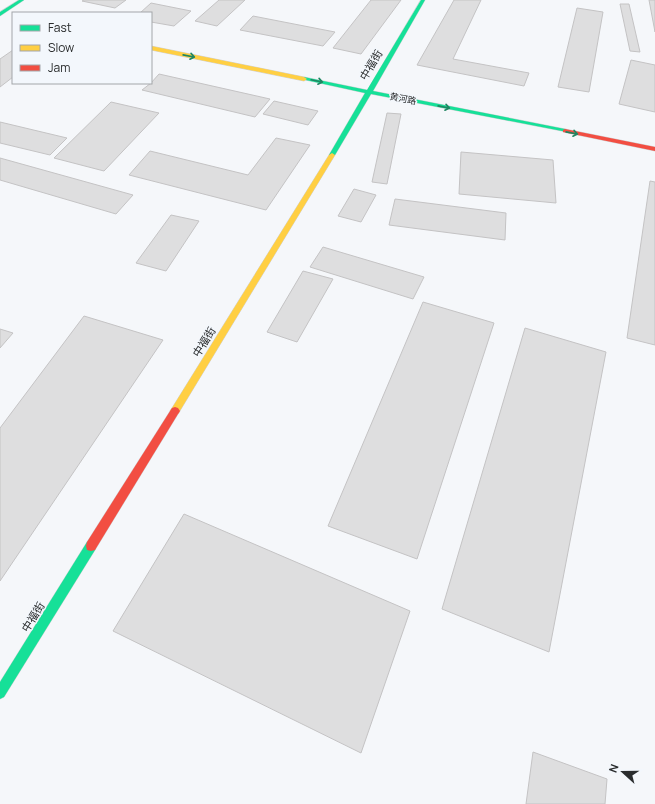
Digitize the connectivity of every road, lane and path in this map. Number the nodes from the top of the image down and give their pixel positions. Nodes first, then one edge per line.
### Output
1 (22, 0) edge
2 (423, 0) edge
3 (3, 15) edge
4 (152, 48) edge
5 (365, 79) dead end
6 (379, 81) junction
7 (369, 92) junction
8 (655, 149) edge
9 (0, 693) edge

1 - 3 main road
2 - 6 main road, 中福街
4 -> 7 main road, 黄河路
5 - 6 main road
6 - 7 main road, 中福街
7 -> 8 main road, 黄河路
7 - 9 main road, 中福街

